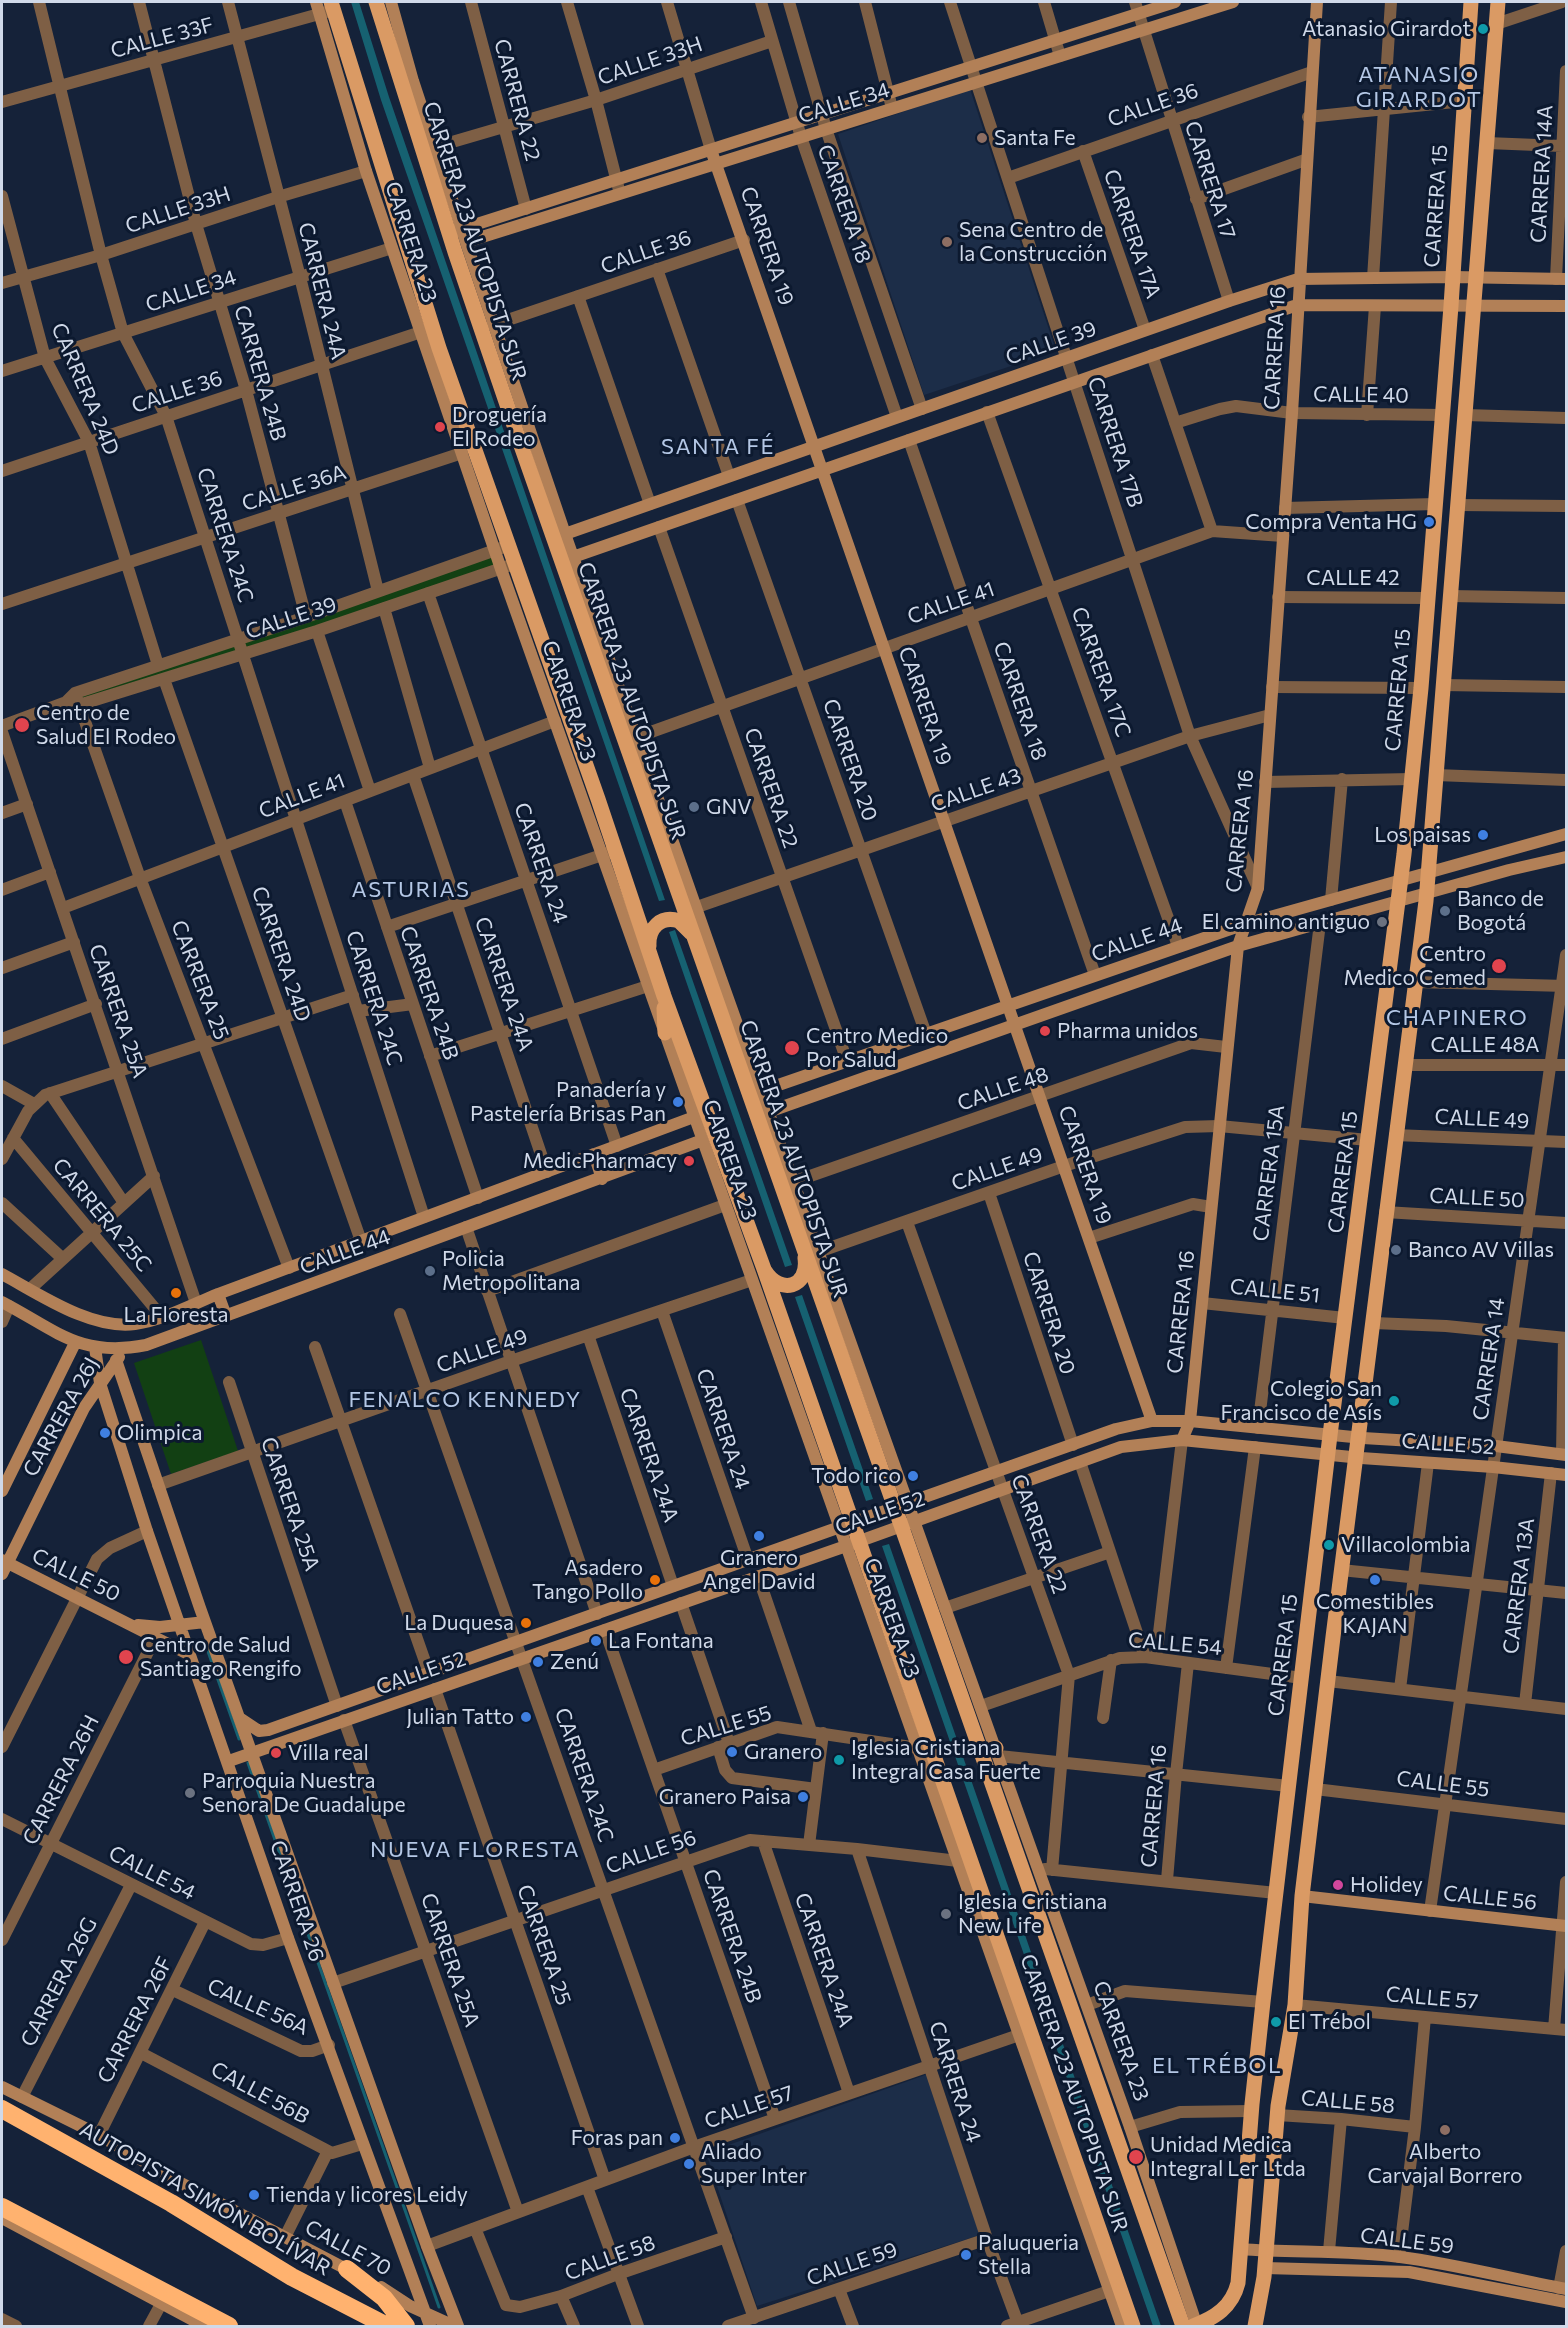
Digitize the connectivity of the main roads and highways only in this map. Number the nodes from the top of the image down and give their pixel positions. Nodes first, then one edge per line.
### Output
1 (376, 2) edge
2 (1471, 2) edge
3 (1498, 2) edge
4 (328, 9) edge
5 (696, 941) junction
6 (651, 956) junction
7 (664, 996) junction
8 (665, 1033) road end
9 (671, 1050) road end
10 (690, 1067) junction
11 (811, 1253) junction
12 (764, 1269) junction
13 (890, 1631) junction
14 (885, 1654) road end
15 (905, 1711) road end
16 (922, 1722) junction
17 (980, 1752) junction
18 (997, 1752) road end
19 (1014, 1985) junction
20 (1009, 2007) road end
21 (1019, 2037) road end
22 (1037, 2051) junction
23 (2, 2109) edge
24 (3, 2214) edge
25 (1106, 2247) junction
26 (347, 2269) road end
27 (1109, 2284) junction
28 (1219, 2320) edge
29 (1255, 2322) edge
30 (230, 2326) edge
31 (387, 2326) edge
32 (406, 2326) edge
33 (1133, 2326) edge
34 (1192, 2326) edge

1 - 5 main road, CARRERA 23 AUTOPISTA SUR
2 - 28 main road, CARRERA 15
3 - 29 main road
4 - 6 main road, CARRERA 23 AUTOPISTA SUR
5 - 6 main road
5 - 11 main road, CARRERA 23 AUTOPISTA SUR
6 - 7 main road, CARRERA 23 AUTOPISTA SUR
7 - 8 main road
7 - 10 main road, CARRERA 23 AUTOPISTA SUR
9 - 10 main road
10 - 12 main road, CARRERA 23 AUTOPISTA SUR
11 - 12 main road
11 - 17 main road, CARRERA 23 AUTOPISTA SUR
12 - 13 main road, CARRERA 23 AUTOPISTA SUR
13 - 14 main road
13 - 16 main road, CARRERA 23 AUTOPISTA SUR
15 - 16 main road
16 - 19 main road, CARRERA 23 AUTOPISTA SUR
17 - 18 main road
17 - 34 main road, CARRERA 23 AUTOPISTA SUR
19 - 20 main road
19 - 22 main road, CARRERA 23 AUTOPISTA SUR
21 - 22 main road
22 - 25 main road, CARRERA 23 AUTOPISTA SUR
23 - 31 highway, AUTOPISTA SIMÓN BOLÍVAR
24 - 30 highway
25 - 27 main road, CARRERA 23 AUTOPISTA SUR
25 - 27 main road
26 - 32 highway
27 - 33 main road, CARRERA 23 AUTOPISTA SUR
28 - 34 main road, CARRERA 15

